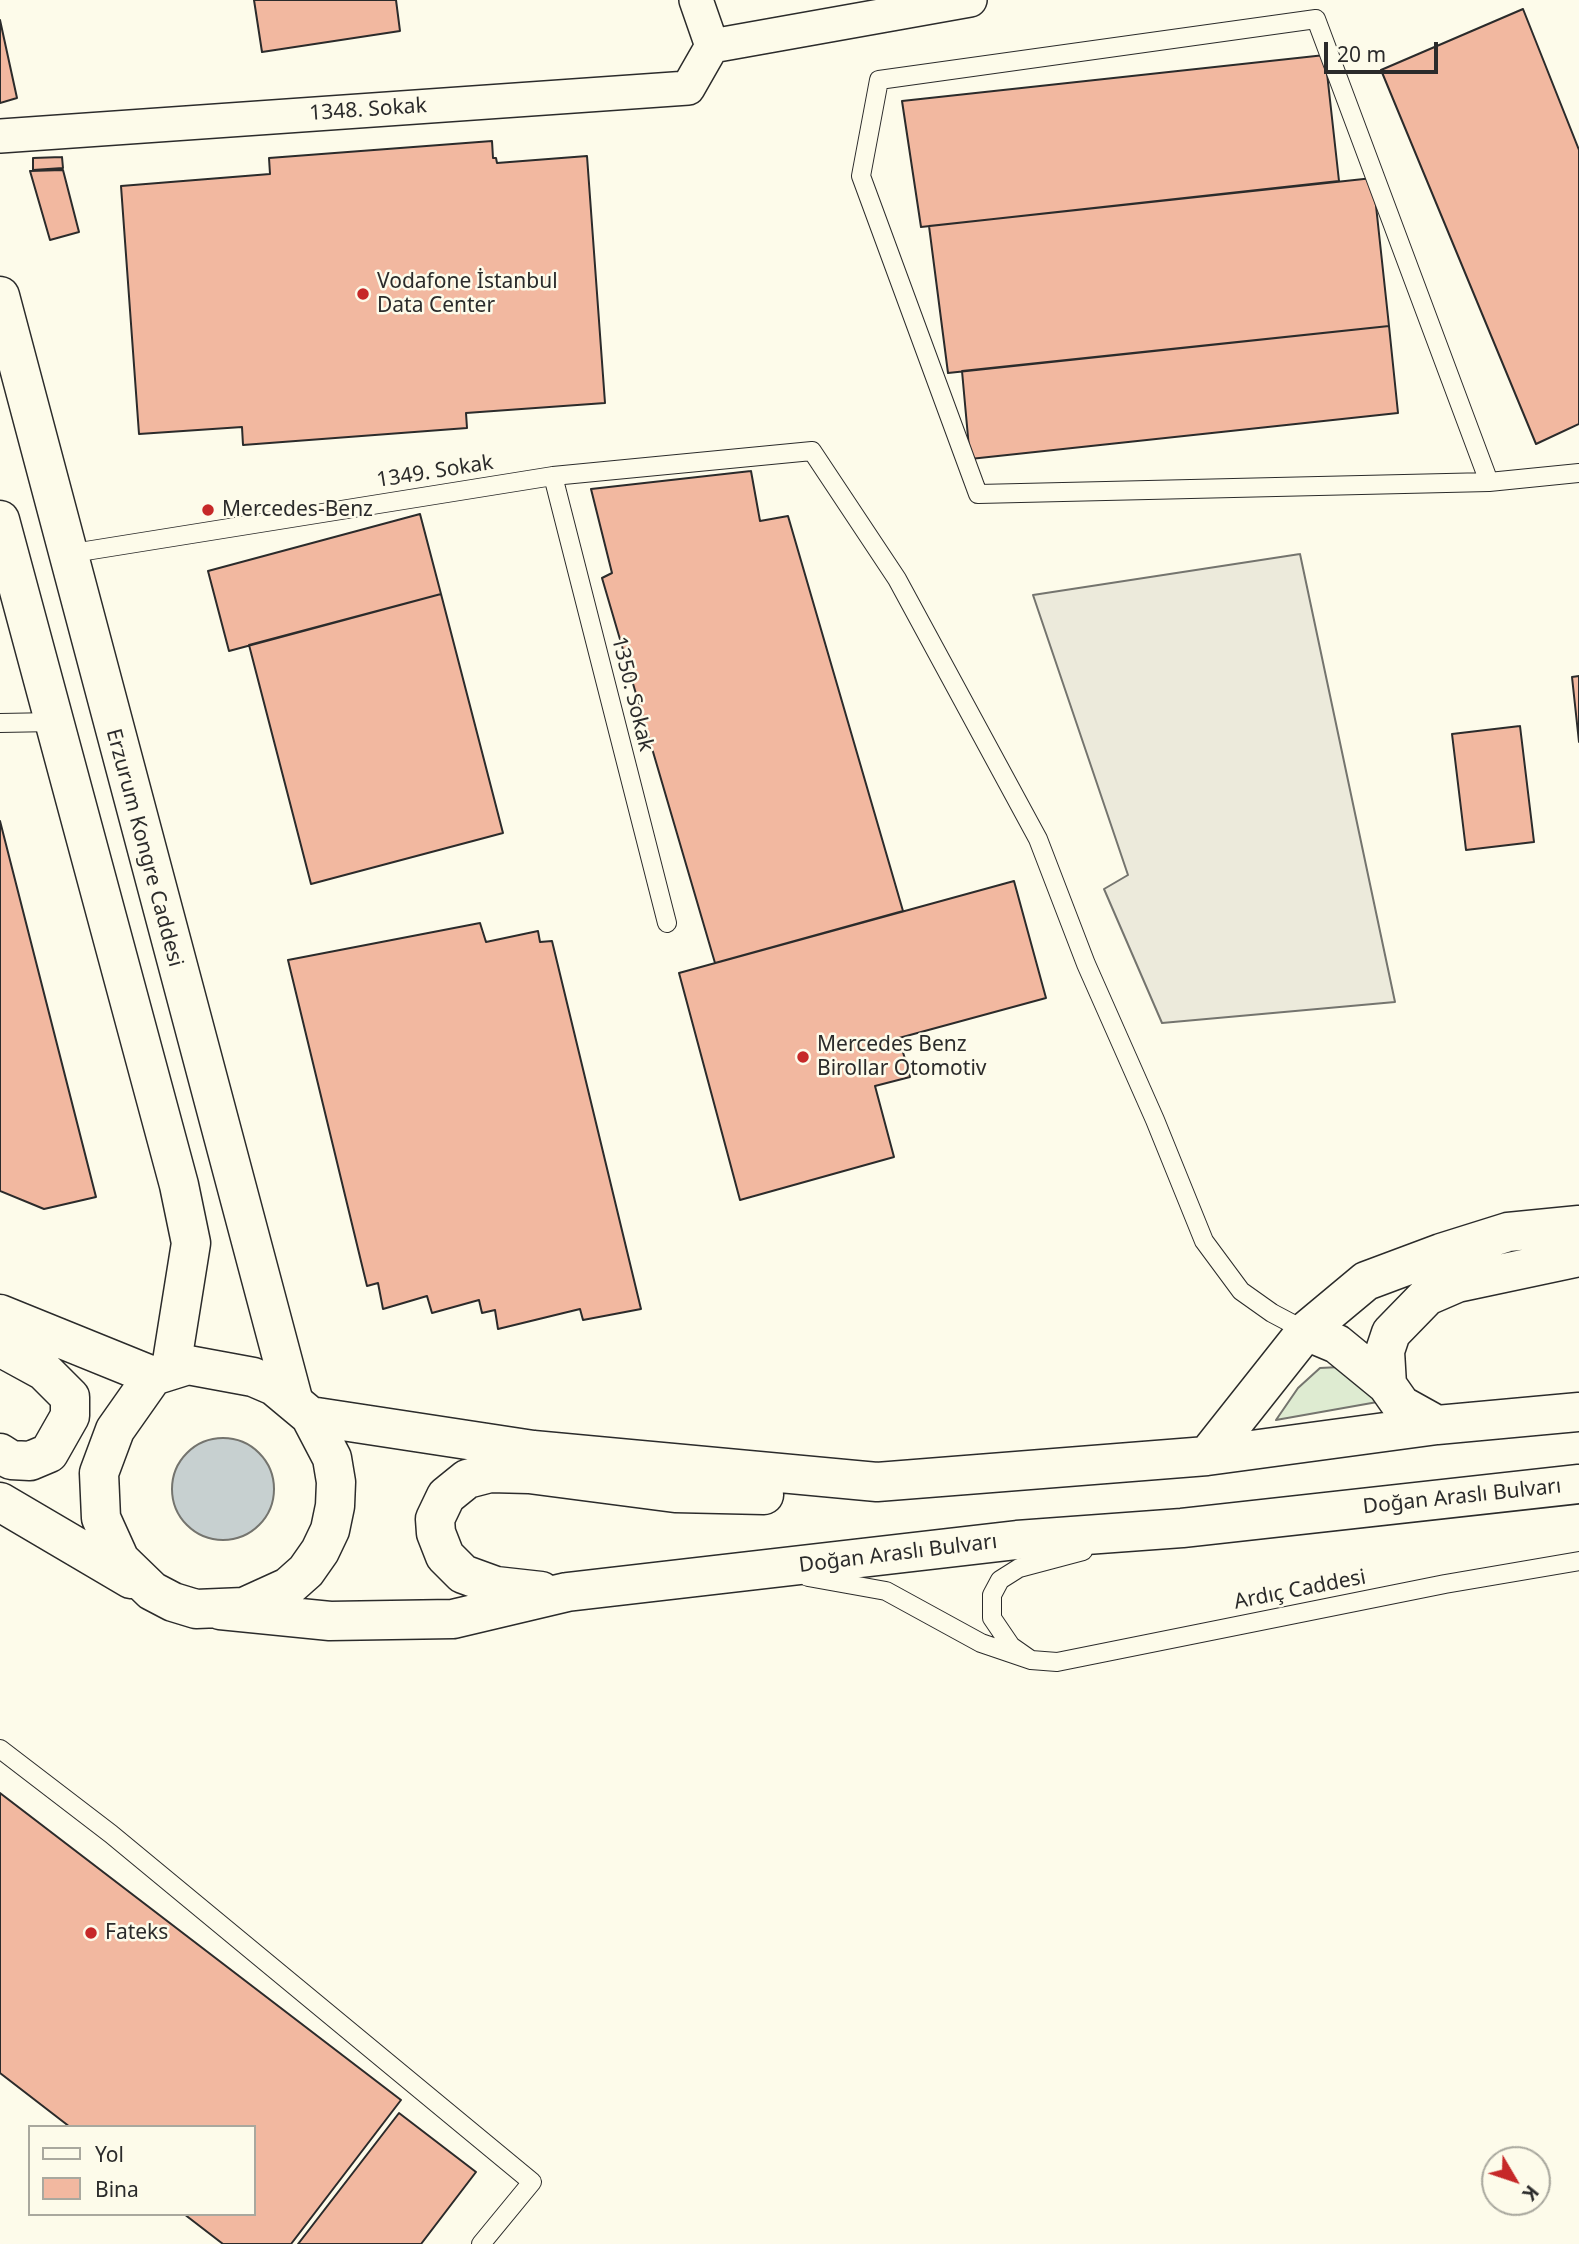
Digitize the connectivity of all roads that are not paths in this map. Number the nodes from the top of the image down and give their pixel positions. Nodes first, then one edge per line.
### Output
1 (696, 0) edge
2 (970, 0) edge
3 (712, 46) junction
4 (0, 136) edge
5 (0, 296) edge
6 (1579, 473) edge
7 (553, 476) junction
8 (1489, 482) junction
9 (0, 520) edge
10 (67, 554) junction
11 (54, 722) junction
12 (0, 723) edge
13 (667, 923) dead end
14 (1579, 1225) edge
15 (1579, 1257) edge
16 (0, 1314) edge
17 (1306, 1331) junction
18 (0, 1347) edge
19 (162, 1372) junction
20 (1387, 1385) junction
21 (301, 1407) junction
22 (1579, 1412) edge
23 (1437, 1425) junction
24 (0, 1453) edge
25 (1207, 1456) junction
26 (877, 1482) junction
27 (1579, 1484) edge
28 (0, 1502) edge
29 (1182, 1528) junction
30 (1579, 1561) edge
31 (767, 1569) junction
32 (152, 1591) junction
33 (567, 1592) junction
34 (220, 1610) junction
35 (1031, 1660) junction
36 (0, 1749) edge
37 (481, 2244) edge

1 - 3 street
2 - 3 street
3 - 4 street, 1348. Sokak
5 - 10 main road, Erzurum Kongre Caddesi
6 - 8 lane
7 - 10 lane, 1349. Sokak
7 - 13 lane, 1350. Sokak
7 - 17 lane, 1349. Sokak
8 - 8 lane
9 - 11 main road
10 - 21 main road, Erzurum Kongre Caddesi
11 - 12 lane
11 - 19 main road
14 - 17 main road
15 - 20 main road
16 - 19 main road
17 - 20 main road
17 - 25 main road
18 - 24 main road
19 - 21 main road
19 - 32 main road
20 - 23 main road
21 - 26 main road
21 - 34 main road
22 - 23 main road
23 - 25 main road
25 - 26 main road
26 - 33 main road
27 - 29 main road, Doğan Araslı Bulvarı
28 - 32 main road
29 - 31 main road, Doğan Araslı Bulvarı
29 - 35 lane
30 - 35 lane, Ardıç Caddesi
31 - 33 main road, Doğan Araslı Bulvarı
31 - 35 lane, Ardıç Caddesi
32 - 34 main road
33 - 34 main road, Doğan Araslı Bulvarı
36 - 37 lane

